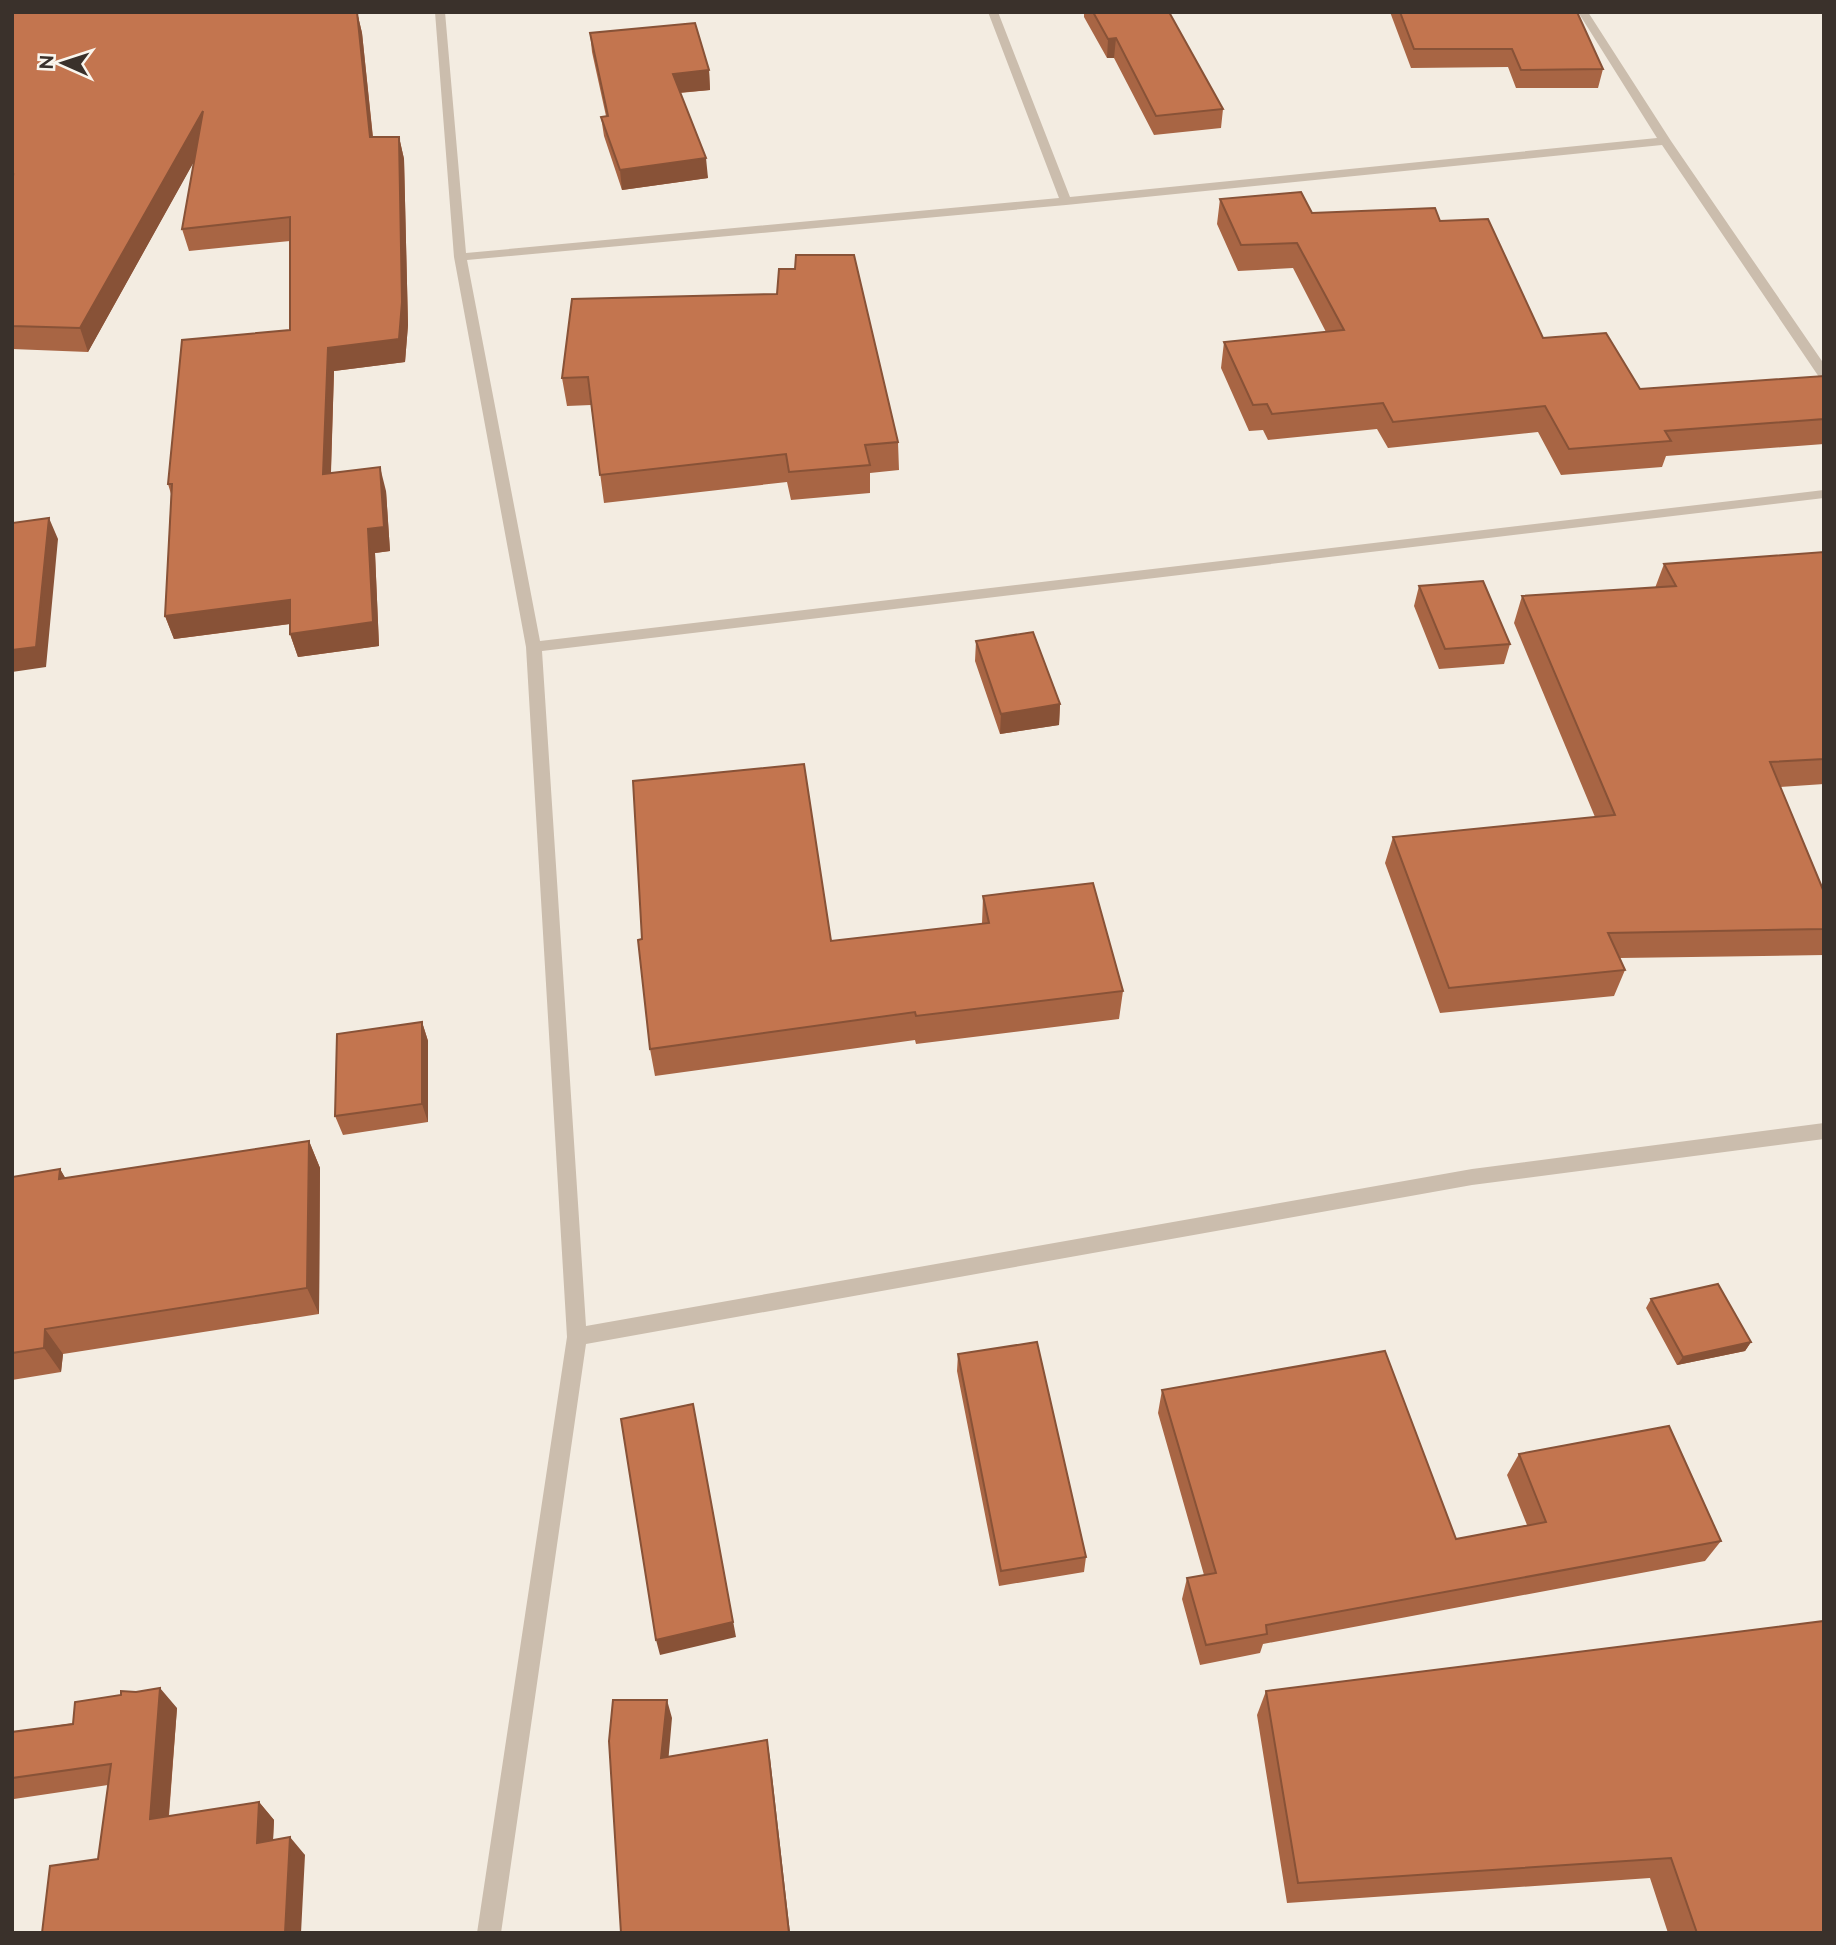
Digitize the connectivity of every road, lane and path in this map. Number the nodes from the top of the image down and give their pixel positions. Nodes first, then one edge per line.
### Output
1 (440, 12) edge
2 (993, 12) edge
3 (1583, 12) edge
4 (1665, 141) junction
5 (1066, 201) junction
6 (460, 257) junction
7 (1824, 374) edge
8 (1824, 494) edge
9 (534, 648) junction
10 (1824, 1132) edge
11 (577, 1337) junction
12 (489, 1933) edge

1 - 6 street
2 - 5 street
3 - 4 street
4 - 5 street
4 - 7 street
5 - 6 street
6 - 9 street
8 - 9 street
9 - 11 street
10 - 11 street
11 - 12 street

